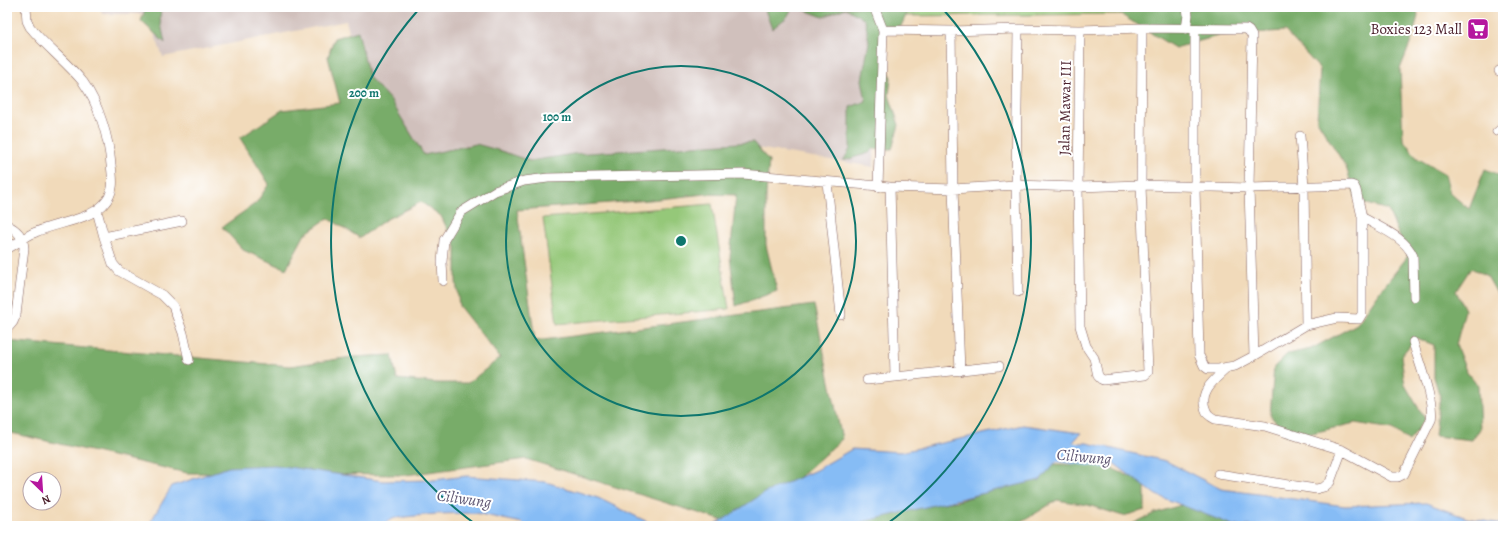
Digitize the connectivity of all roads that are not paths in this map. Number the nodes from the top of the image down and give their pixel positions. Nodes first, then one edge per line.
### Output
1 (26, 7) edge
2 (874, 7) edge
3 (1187, 7) edge
4 (1142, 28) junction
5 (1018, 29) junction
6 (1191, 29) junction
7 (883, 30) junction
8 (1080, 30) junction
9 (951, 31) junction
10 (1503, 126) edge
11 (1496, 132) dead end
12 (1300, 136) dead end
13 (827, 182) junction
14 (1016, 185) junction
15 (1141, 185) junction
16 (878, 186) junction
17 (890, 187) junction
18 (1078, 187) junction
19 (1196, 187) junction
20 (1304, 187) junction
21 (1249, 188) junction
22 (953, 189) junction
23 (97, 211) junction
24 (1362, 217) junction
25 (182, 221) dead end
26 (7, 225) edge
27 (104, 237) junction
28 (23, 238) junction
29 (7, 249) edge
30 (443, 281) dead end
31 (1018, 292) dead end
32 (1414, 297) dead end
33 (841, 315) dead end
34 (1306, 325) junction
35 (7, 329) edge
36 (1413, 342) dead end
37 (1254, 356) junction
38 (189, 360) dead end
39 (999, 366) dead end
40 (1228, 367) junction
41 (960, 371) junction
42 (895, 376) junction
43 (868, 380) dead end
44 (1342, 450) junction
45 (1218, 474) dead end

1 - 23 street
2 - 7 street
3 - 6 street
4 - 6 street
4 - 8 street
4 - 15 street
5 - 8 street
5 - 9 street
5 - 14 street
6 - 19 street
6 - 21 street
7 - 9 street
7 - 16 street
8 - 18 street, Jalan Mawar III
9 - 22 street
10 - 11 street
12 - 20 street
13 - 16 street
13 - 30 street
13 - 33 street
14 - 18 street
14 - 22 street
14 - 31 street
15 - 18 street
15 - 18 street, Jalan Mawar III
15 - 19 street
16 - 17 street
17 - 22 street
17 - 42 street
19 - 21 street
19 - 40 street
20 - 21 street
20 - 24 street
20 - 34 street
21 - 37 street
22 - 41 street
23 - 27 street
23 - 28 street
24 - 32 street
24 - 34 street
25 - 27 street
26 - 28 street
27 - 38 street
28 - 29 street
28 - 35 street
34 - 37 street
36 - 44 street
37 - 40 street
39 - 41 street
40 - 44 street
41 - 42 street
42 - 43 street
44 - 45 street

